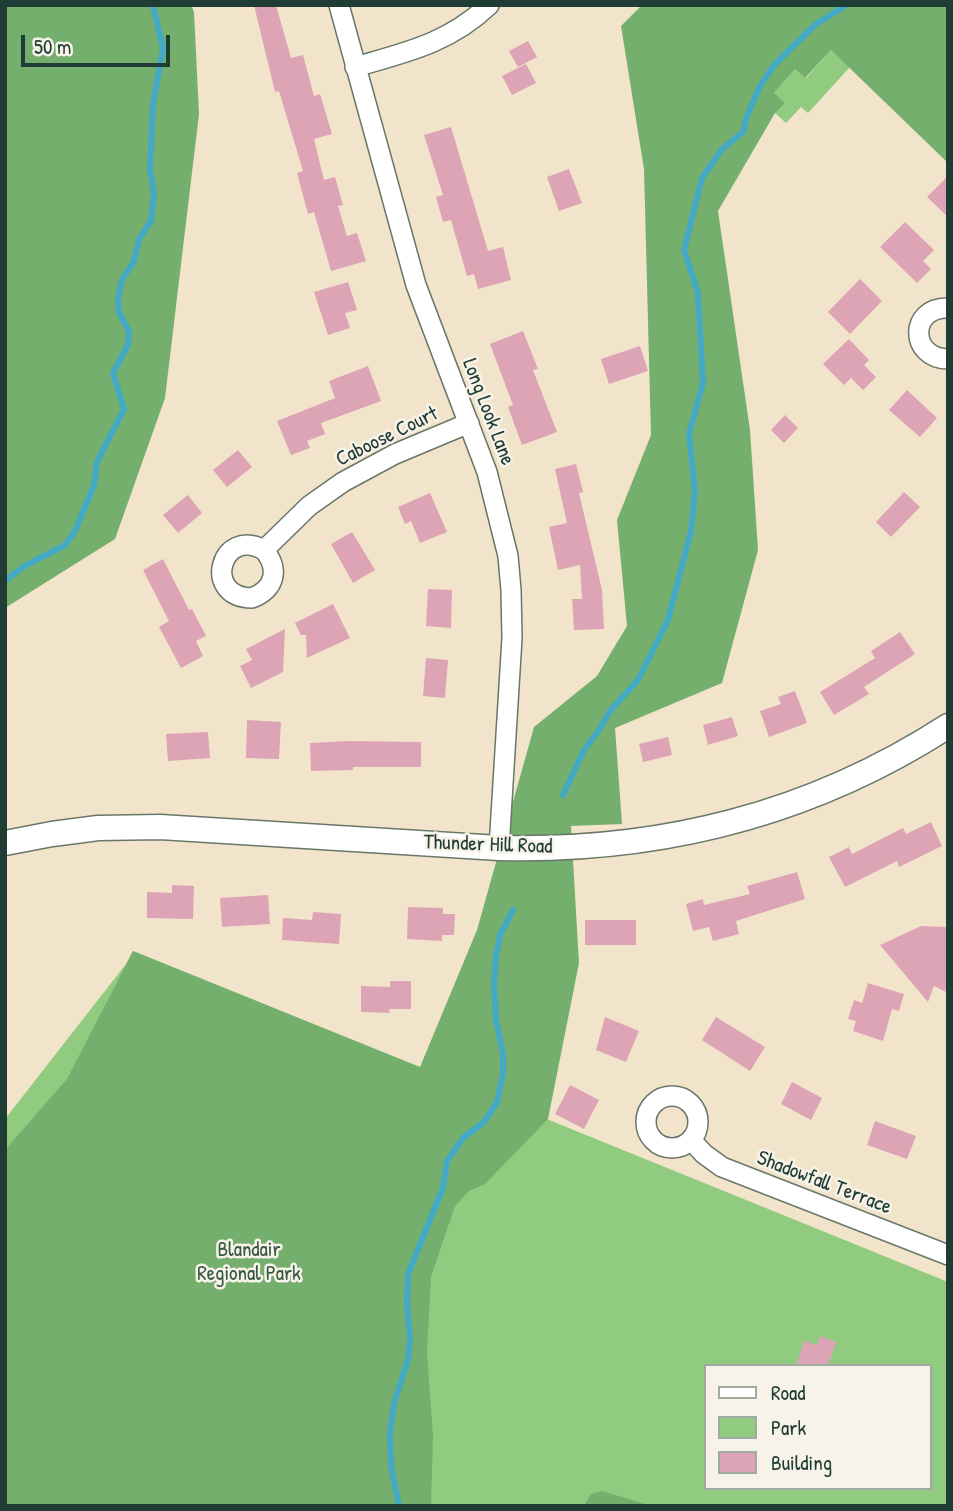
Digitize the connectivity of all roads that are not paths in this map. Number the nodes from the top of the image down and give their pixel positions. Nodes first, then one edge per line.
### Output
1 (339, 5) edge
2 (489, 5) edge
3 (355, 67) junction
4 (948, 308) edge
5 (948, 359) edge
6 (469, 424) junction
7 (264, 551) dead end
8 (948, 726) edge
9 (5, 844) edge
10 (499, 848) junction
11 (692, 1141) dead end
12 (948, 1255) edge

1 - 3 street, Long Look Lane
2 - 3 street
3 - 6 street, Long Look Lane
4 - 5 street
6 - 7 street, Caboose Court
6 - 10 street, Long Look Lane
8 - 10 street, Thunder Hill Road
9 - 10 street, Thunder Hill Road
11 - 12 street, Shadowfall Terrace

